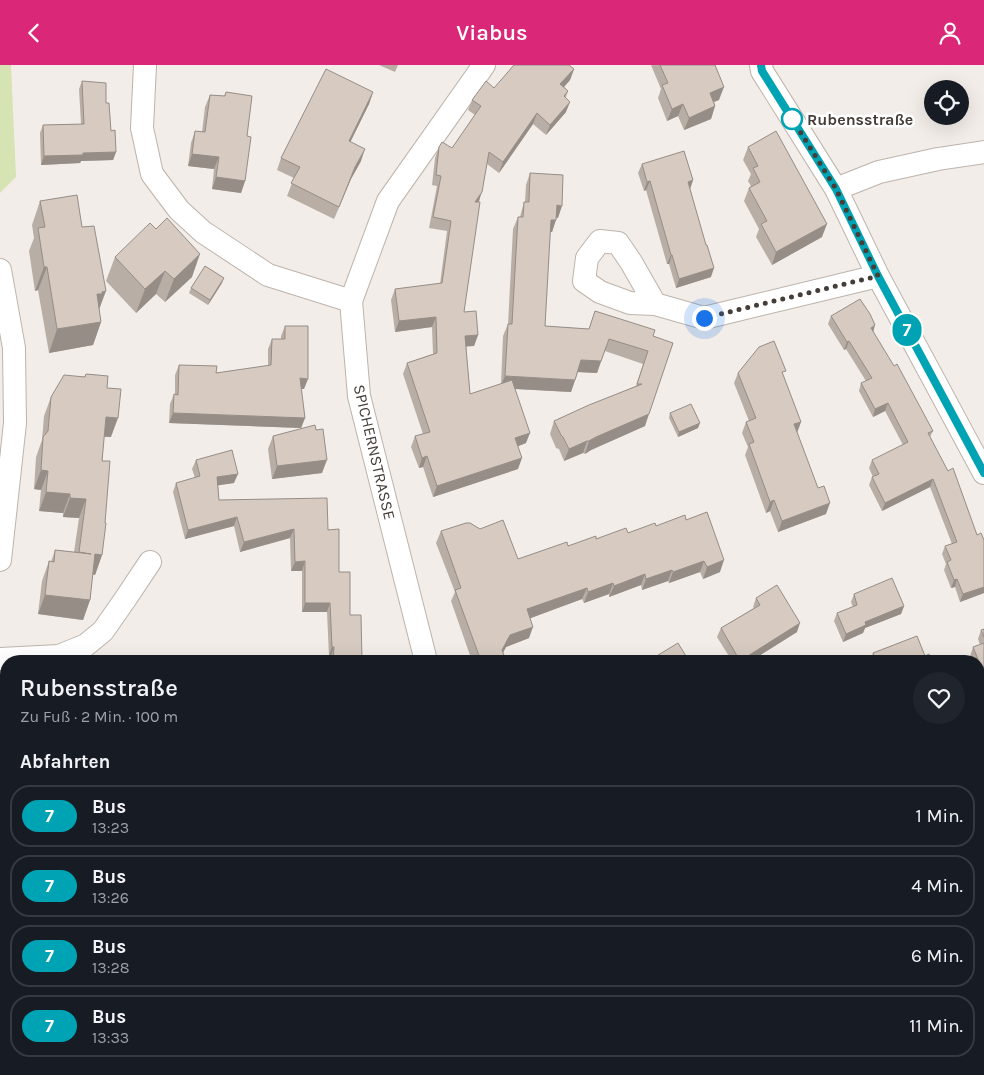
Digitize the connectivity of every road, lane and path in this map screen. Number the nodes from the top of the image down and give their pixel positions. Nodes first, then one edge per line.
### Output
1 (145, 65) edge
2 (484, 65) edge
3 (761, 65) edge
4 (984, 152) edge
5 (836, 189) junction
6 (0, 270) edge
7 (878, 276) junction
8 (352, 301) junction
9 (655, 304) dead end
10 (984, 473) edge
11 (0, 560) edge
12 (150, 562) dead end
13 (61, 655) edge
14 (424, 655) edge

1 - 8 street
2 - 8 street, SPICHERNSTRASSE
3 - 5 street
4 - 5 street
5 - 7 street
6 - 11 street
7 - 9 street
7 - 10 street
8 - 14 street, SPICHERNSTRASSE
12 - 13 street

